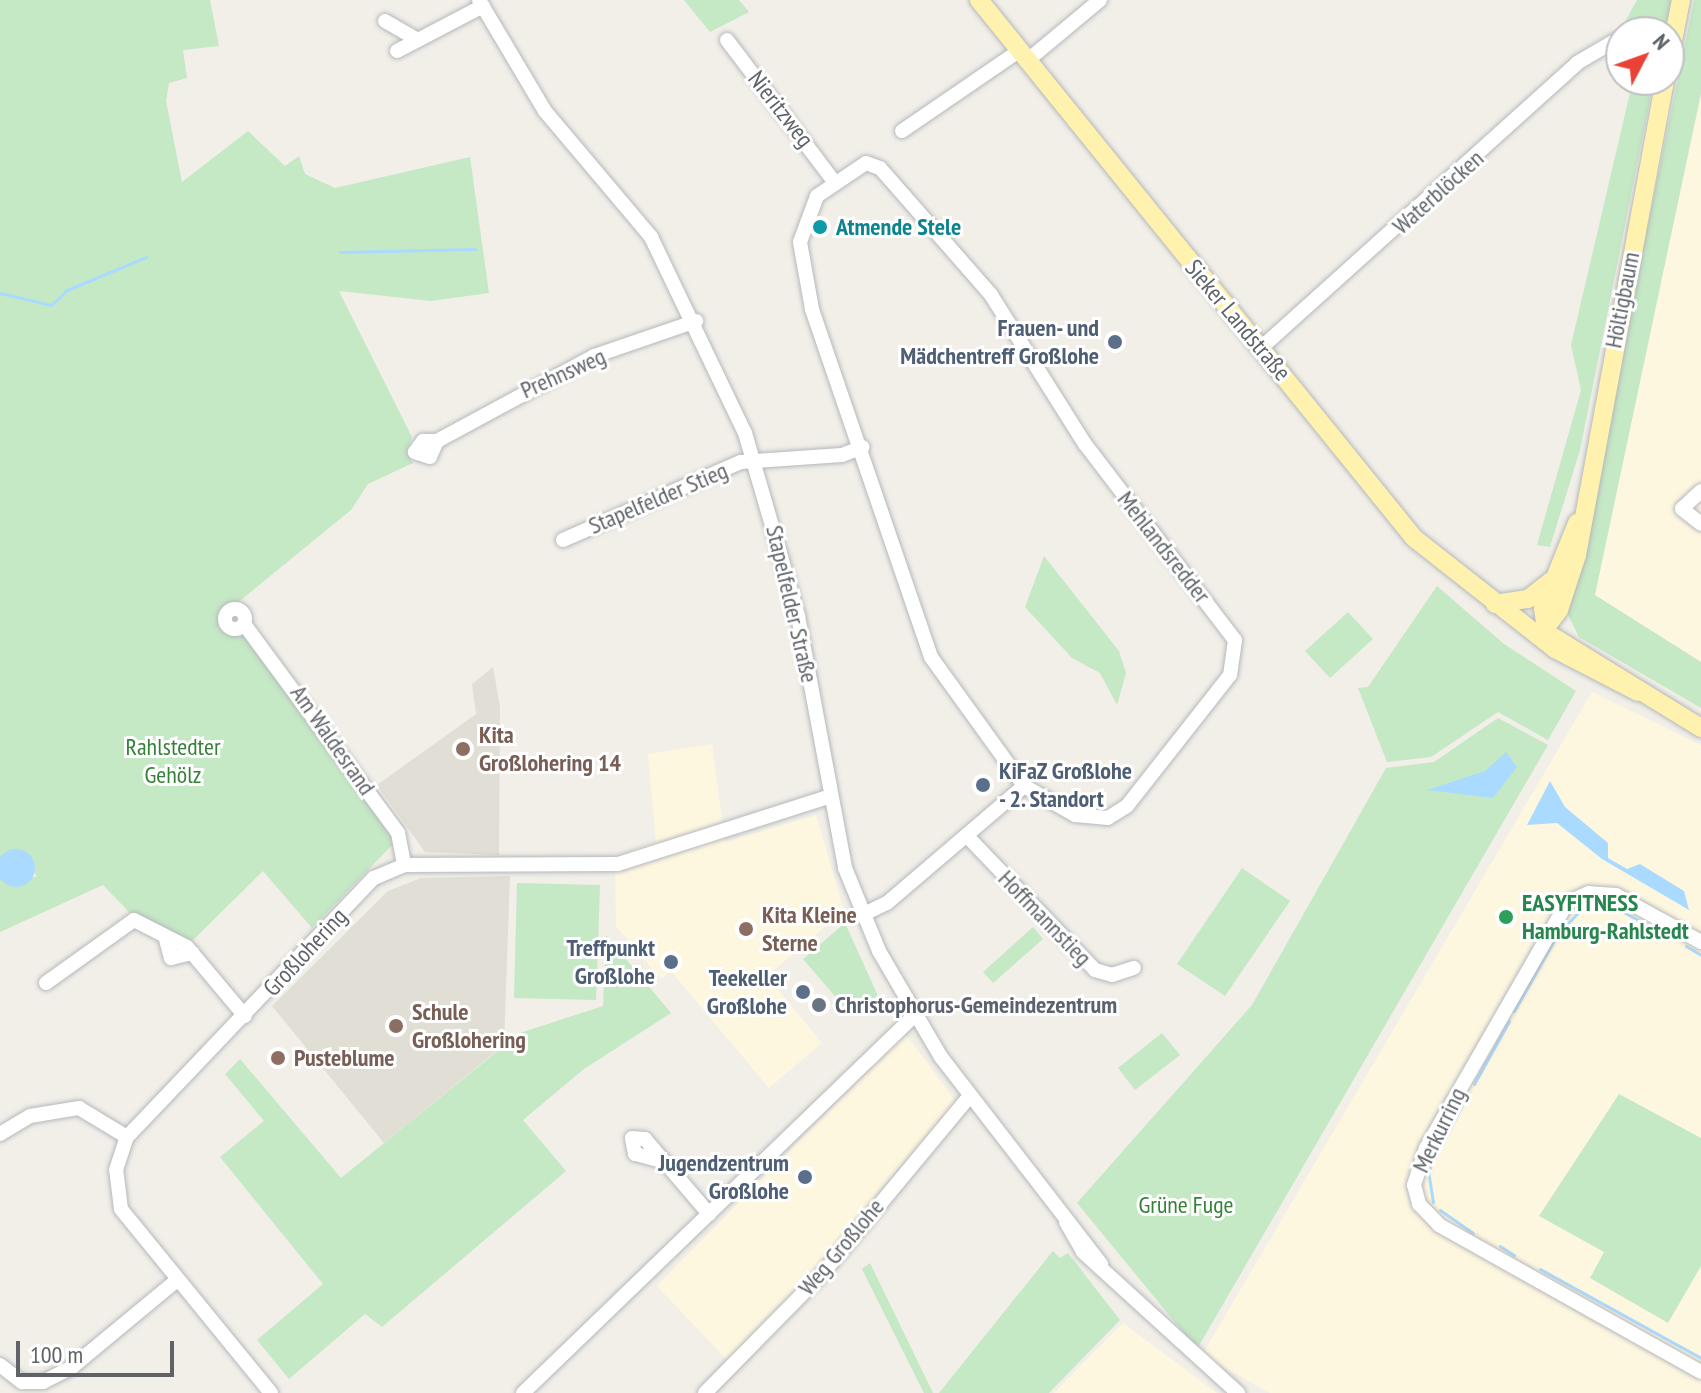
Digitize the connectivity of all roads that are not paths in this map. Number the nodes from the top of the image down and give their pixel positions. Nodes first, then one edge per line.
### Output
1 (979, 0) edge
2 (1100, 0) edge
3 (481, 3) edge
4 (385, 21) dead end
5 (418, 40) junction
6 (727, 40) dead end
7 (1605, 46) edge
8 (397, 51) dead end
9 (1023, 56) junction
10 (1662, 96) edge
11 (902, 131) dead end
12 (832, 179) junction
13 (696, 321) junction
14 (1261, 348) junction
15 (437, 441) dead end
16 (863, 447) junction
17 (754, 459) junction
18 (1701, 491) edge
19 (1578, 521) junction
20 (1701, 524) edge
21 (563, 540) dead end
22 (1553, 579) junction
23 (1495, 604) junction
24 (1559, 610) junction
25 (1517, 619) junction
26 (244, 624) dead end
27 (1543, 631) junction
28 (1564, 646) junction
29 (1701, 728) edge
30 (1024, 786) junction
31 (828, 797) junction
32 (967, 836) junction
33 (404, 865) junction
34 (862, 915) junction
35 (1701, 942) edge
36 (1134, 968) dead end
37 (46, 983) dead end
38 (245, 1016) junction
39 (914, 1016) junction
40 (970, 1096) junction
41 (0, 1134) edge
42 (127, 1137) junction
43 (662, 1161) dead end
44 (709, 1214) junction
45 (176, 1281) junction
46 (0, 1365) edge
47 (1701, 1372) edge
48 (271, 1393) edge
49 (523, 1393) edge
50 (705, 1393) edge
51 (1238, 1393) edge

1 - 9 main road, Sieker Landstraße
2 - 9 street
3 - 5 street
3 - 13 street, Stapelfelder Straße
4 - 5 street
5 - 8 street
6 - 12 street, Nieritzweg
7 - 14 street, Waterblöcken
9 - 11 street
9 - 14 main road, Sieker Landstraße
10 - 19 main road, Höltigbaum
12 - 16 street, Mehlandsredder
12 - 30 street, Mehlandsredder
13 - 15 street, Prehnsweg
13 - 17 street, Stapelfelder Straße
14 - 23 main road, Sieker Landstraße
16 - 17 street
16 - 30 street, Mehlandsredder
17 - 21 street, Stapelfelder Stieg
17 - 31 street, Stapelfelder Straße
18 - 20 street
19 - 22 main road, Höltigbaum
19 - 24 main road, Höltigbaum
22 - 23 main road
22 - 27 main road
23 - 25 main road, Sieker Landstraße
24 - 27 main road
24 - 28 main road
25 - 27 main road, Sieker Landstraße
25 - 28 main road, Sieker Landstraße
26 - 33 street, Am Waldesrand
27 - 28 main road, Sieker Landstraße
28 - 29 main road, Sieker Landstraße
30 - 32 street
31 - 33 street, Großlohering
31 - 34 street, Stapelfelder Straße
32 - 34 street
32 - 36 street, Hoffmannstieg
33 - 38 street, Großlohering
34 - 39 street, Stapelfelder Straße
35 - 47 street, Merkurring
37 - 38 street
38 - 42 street, Großlohering
39 - 40 street, Stapelfelder Straße
39 - 44 street
40 - 50 street, Weg Großlohe
40 - 51 street, Stapelfelder Straße
41 - 42 street
42 - 45 street, Großlohering
43 - 44 street
44 - 49 street
45 - 46 street
45 - 48 street, Großlohering

